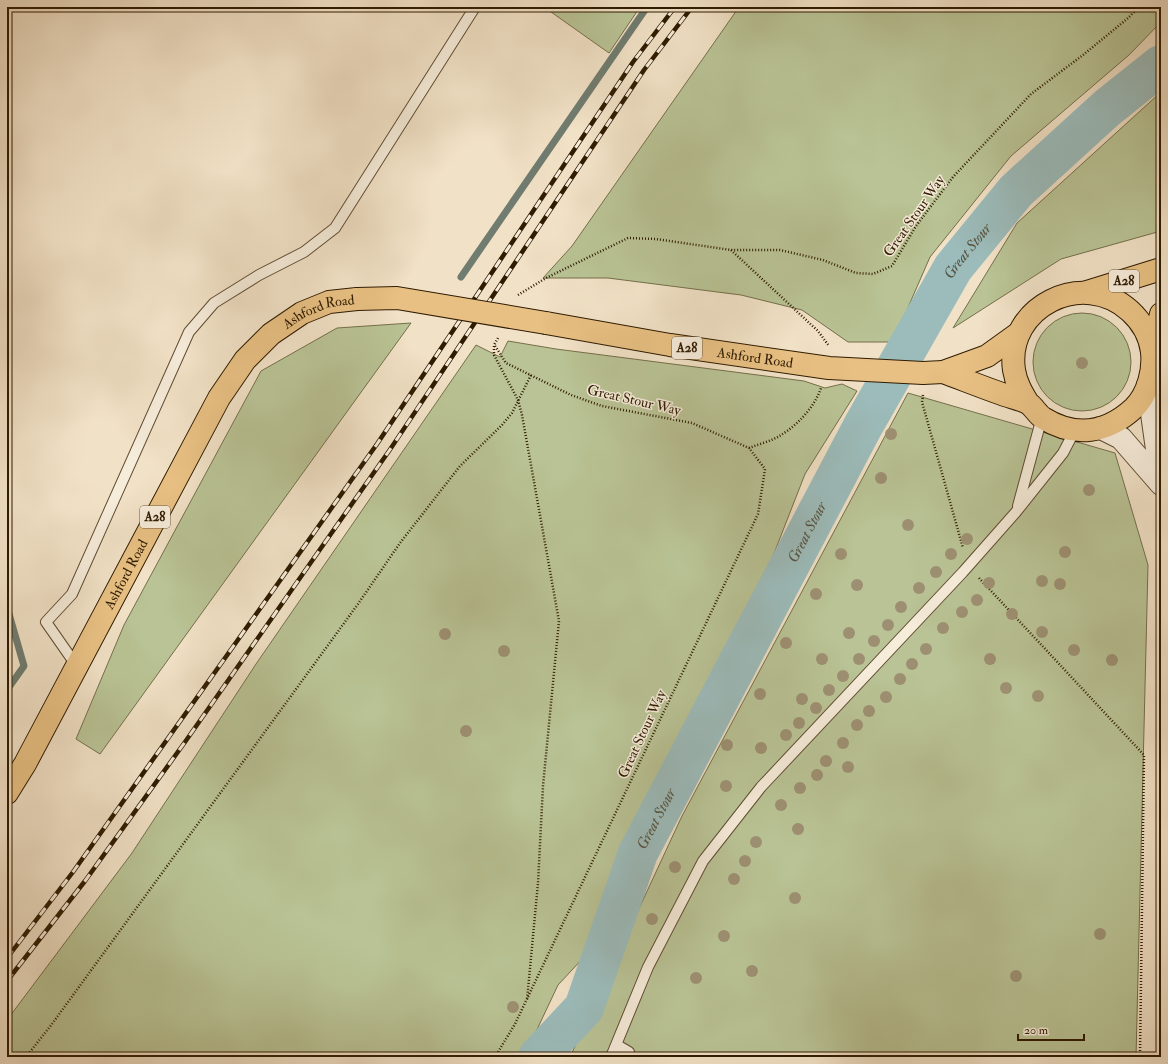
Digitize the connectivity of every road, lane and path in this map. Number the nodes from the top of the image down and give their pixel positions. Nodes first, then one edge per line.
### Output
1 (475, 7) edge
2 (1139, 7) edge
3 (731, 250) junction
4 (1161, 269) edge
5 (1086, 292) junction
6 (517, 296) dead end
7 (1161, 314) edge
8 (501, 331) dead end
9 (1020, 333) junction
10 (494, 345) junction
11 (1152, 351) junction
12 (848, 369) junction
13 (931, 372) junction
14 (531, 375) junction
15 (1148, 385) junction
16 (518, 400) junction
17 (1035, 410) junction
18 (1101, 428) junction
19 (1075, 430) junction
20 (749, 448) junction
21 (1161, 478) edge
22 (1161, 484) edge
23 (1016, 512) junction
24 (968, 566) junction
25 (76, 665) junction
26 (7, 793) edge
27 (526, 1000) junction
28 (616, 1045) junction
29 (26, 1057) edge
30 (495, 1057) edge
31 (611, 1057) edge
32 (630, 1057) edge
33 (1140, 1057) edge

1 - 25 lane
2 - 3 path, Great Stour Way
3 - 6 path, Great Stour Way
3 - 12 path
4 - 5 highway, A28
5 - 9 highway
5 - 11 highway
7 - 11 highway
8 - 10 path
9 - 13 highway, Ashford Road / A28
9 - 17 highway
10 - 14 path, Great Stour Way
10 - 16 path
11 - 15 highway
12 - 13 highway, Ashford Road / A28
12 - 20 path
12 - 25 highway, Ashford Road / A28, bridge
13 - 17 highway, Ashford Road / A28
13 - 24 path
14 - 16 path
14 - 20 path, Great Stour Way
15 - 18 highway
15 - 21 street
16 - 27 path
16 - 29 path
17 - 19 highway
17 - 23 lane
18 - 19 highway
18 - 22 street
19 - 23 lane
20 - 27 path, Great Stour Way
23 - 24 lane
24 - 28 lane
24 - 33 path
25 - 26 highway, Ashford Road / A28
27 - 30 path, Great Stour Way
28 - 31 lane
28 - 32 lane

